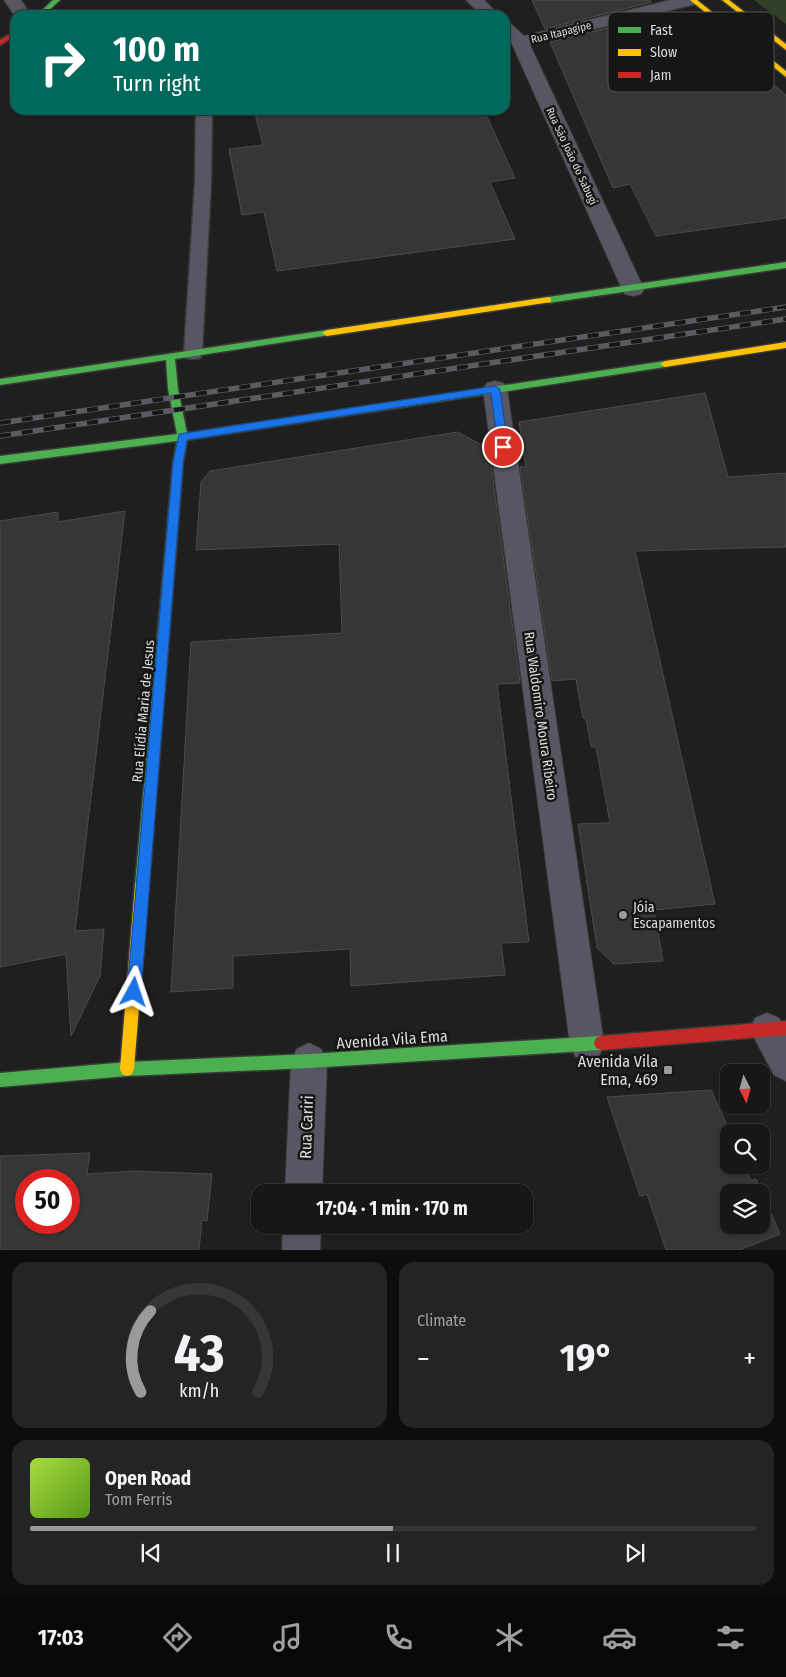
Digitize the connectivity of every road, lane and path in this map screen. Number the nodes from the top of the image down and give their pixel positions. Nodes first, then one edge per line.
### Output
1 (58, 0) edge
2 (474, 0) edge
3 (692, 0) edge
4 (725, 0) edge
5 (46, 10) edge
6 (485, 10) edge
7 (643, 12) edge
8 (707, 12) edge
9 (740, 12) edge
10 (608, 21) edge
11 (510, 33) edge
12 (774, 39) edge
13 (520, 42) junction
14 (786, 48) edge
15 (774, 65) edge
16 (786, 74) edge
17 (204, 115) edge
18 (786, 265) edge
19 (633, 289) junction
20 (786, 345) edge
21 (193, 353) junction
22 (170, 357) junction
23 (0, 382) edge
24 (495, 389) junction
25 (183, 437) junction
26 (0, 460) edge
27 (777, 1029) edge
28 (586, 1044) junction
29 (309, 1061) junction
30 (786, 1063) edge
31 (127, 1069) junction
32 (0, 1080) edge
33 (304, 1184) edge
34 (302, 1234) edge
35 (301, 1250) edge

1 - 5 main road
2 - 6 street
3 - 7 street, Rua Itapagipe
3 - 8 main road
4 - 9 main road
10 - 13 street, Rua Itapagipe
11 - 13 street, Rua São João do Sabugi
12 - 14 main road
13 - 19 street, Rua São João do Sabugi
15 - 16 main road
17 - 21 lane
18 - 19 main road
19 - 21 main road
20 - 24 main road
21 - 22 main road
22 - 23 main road
22 - 25 main road, Rua Elídia Maria de Jesus
24 - 25 main road
24 - 28 street, Rua Waldomiro Moura Ribeiro
25 - 26 main road
25 - 31 main road, Rua Elídia Maria de Jesus
27 - 28 main road, Avenida Vila Ema
27 - 30 street
28 - 29 main road, Avenida Vila Ema
29 - 31 main road, Avenida Vila Ema
29 - 33 street, Rua Cariri
31 - 32 main road, Avenida Vila Ema
34 - 35 street

